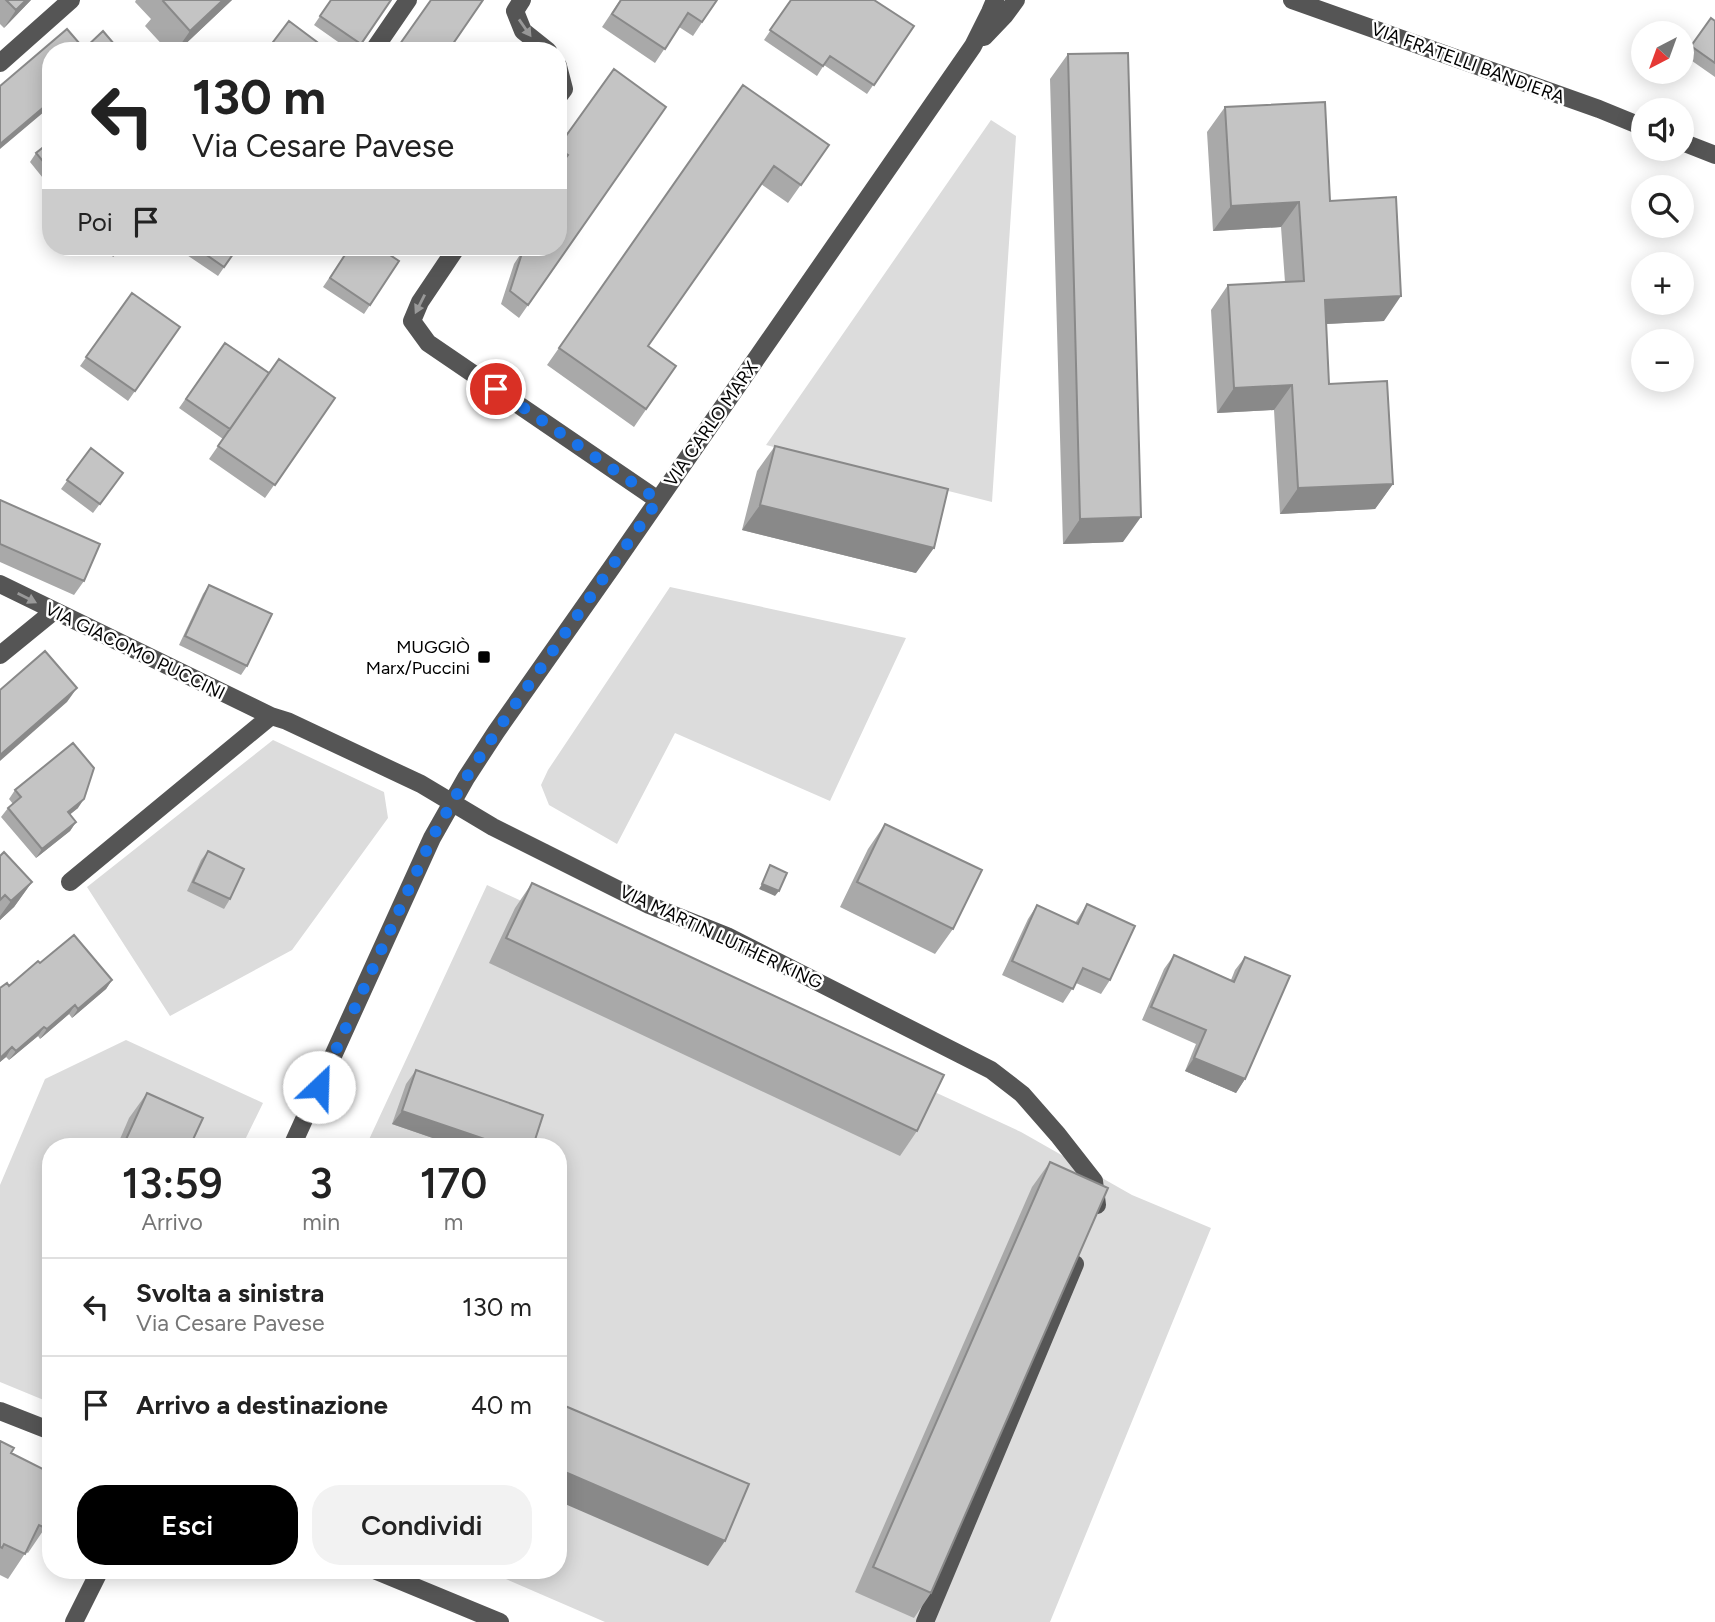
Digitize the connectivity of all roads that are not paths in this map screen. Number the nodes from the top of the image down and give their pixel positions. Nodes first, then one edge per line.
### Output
1 (71, 0) edge
2 (408, 0) edge
3 (522, 0) edge
4 (995, 0) edge
5 (1016, 0) edge
6 (1292, 0) edge
7 (379, 42) edge
8 (537, 42) edge
9 (973, 46) junction
10 (0, 64) edge
11 (1631, 122) edge
12 (1694, 147) edge
13 (1715, 155) edge
14 (451, 256) edge
15 (658, 500) junction
16 (0, 584) edge
17 (54, 611) junction
18 (0, 655) edge
19 (271, 716) junction
20 (451, 803) junction
21 (70, 882) dead end
22 (296, 1138) edge
23 (1092, 1223) edge
24 (1081, 1248) edge
25 (0, 1411) edge
26 (42, 1427) edge
27 (96, 1579) edge
28 (396, 1579) edge
29 (74, 1622) edge
30 (500, 1622) edge
31 (925, 1622) edge

1 - 10 street
2 - 7 street
3 -> 8 street
4 - 9 street, VIA CARLO MARX
5 - 9 street, VIA CARLO MARX
6 - 11 street, VIA FRATELLI BANDIERA
9 - 15 street, VIA CARLO MARX
12 - 13 street
14 -> 15 street
15 - 20 street, VIA CARLO MARX
16 -> 17 street, VIA GIACOMO PUCCINI
17 - 18 street
17 - 19 street, VIA GIACOMO PUCCINI
19 - 20 street, VIA GIACOMO PUCCINI
19 - 21 street
20 - 22 street, VIA CARLO MARX
20 - 23 street, VIA MARTIN LUTHER KING
24 - 31 street
25 - 26 street
27 - 29 street
28 - 30 street

